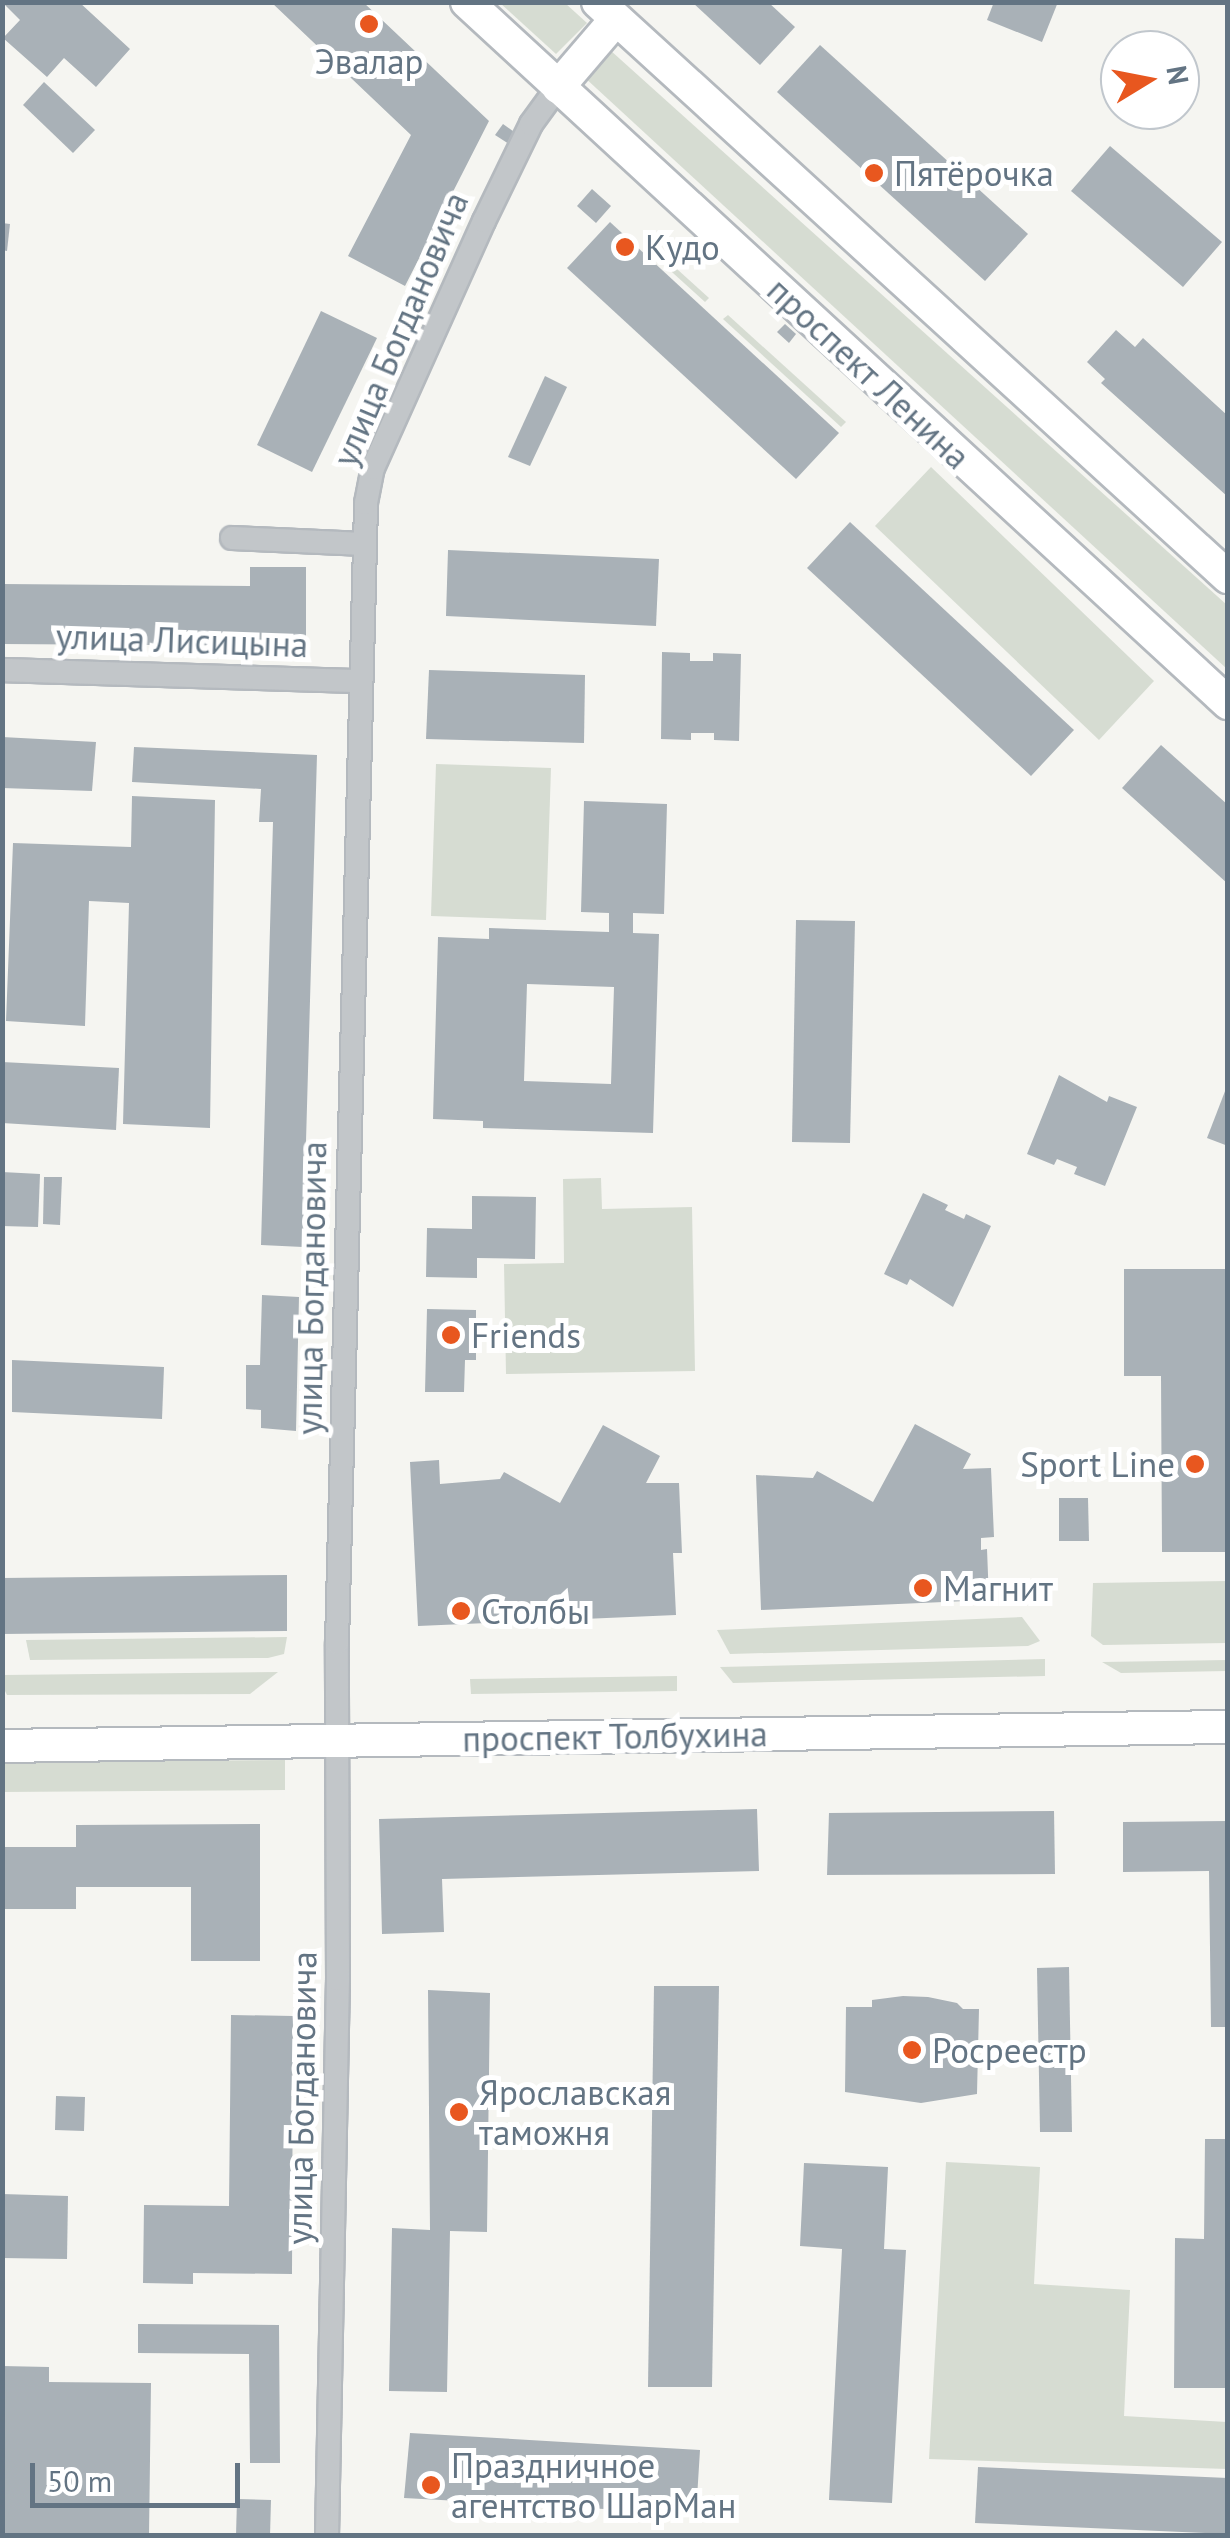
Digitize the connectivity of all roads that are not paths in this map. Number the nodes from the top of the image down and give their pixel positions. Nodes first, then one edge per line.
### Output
1 (467, 2) edge
2 (607, 11) edge
3 (558, 87) junction
4 (232, 538) dead end
5 (364, 544) junction
6 (1228, 577) edge
7 (2, 670) edge
8 (360, 681) junction
9 (1228, 704) edge
10 (1228, 1727) edge
11 (340, 1740) junction
12 (2, 1746) edge
13 (327, 2536) edge

1 - 3 main road, проспект Ленина
2 - 3 main road
2 - 6 main road
3 - 5 street, улица Богдановича
3 - 9 main road, проспект Ленина
4 - 5 street
5 - 8 street, улица Богдановича
7 - 8 street, улица Лисицына
8 - 11 street, улица Богдановича
10 - 11 main road, проспект Толбухина
11 - 12 main road, проспект Толбухина
11 - 13 street, улица Богдановича

